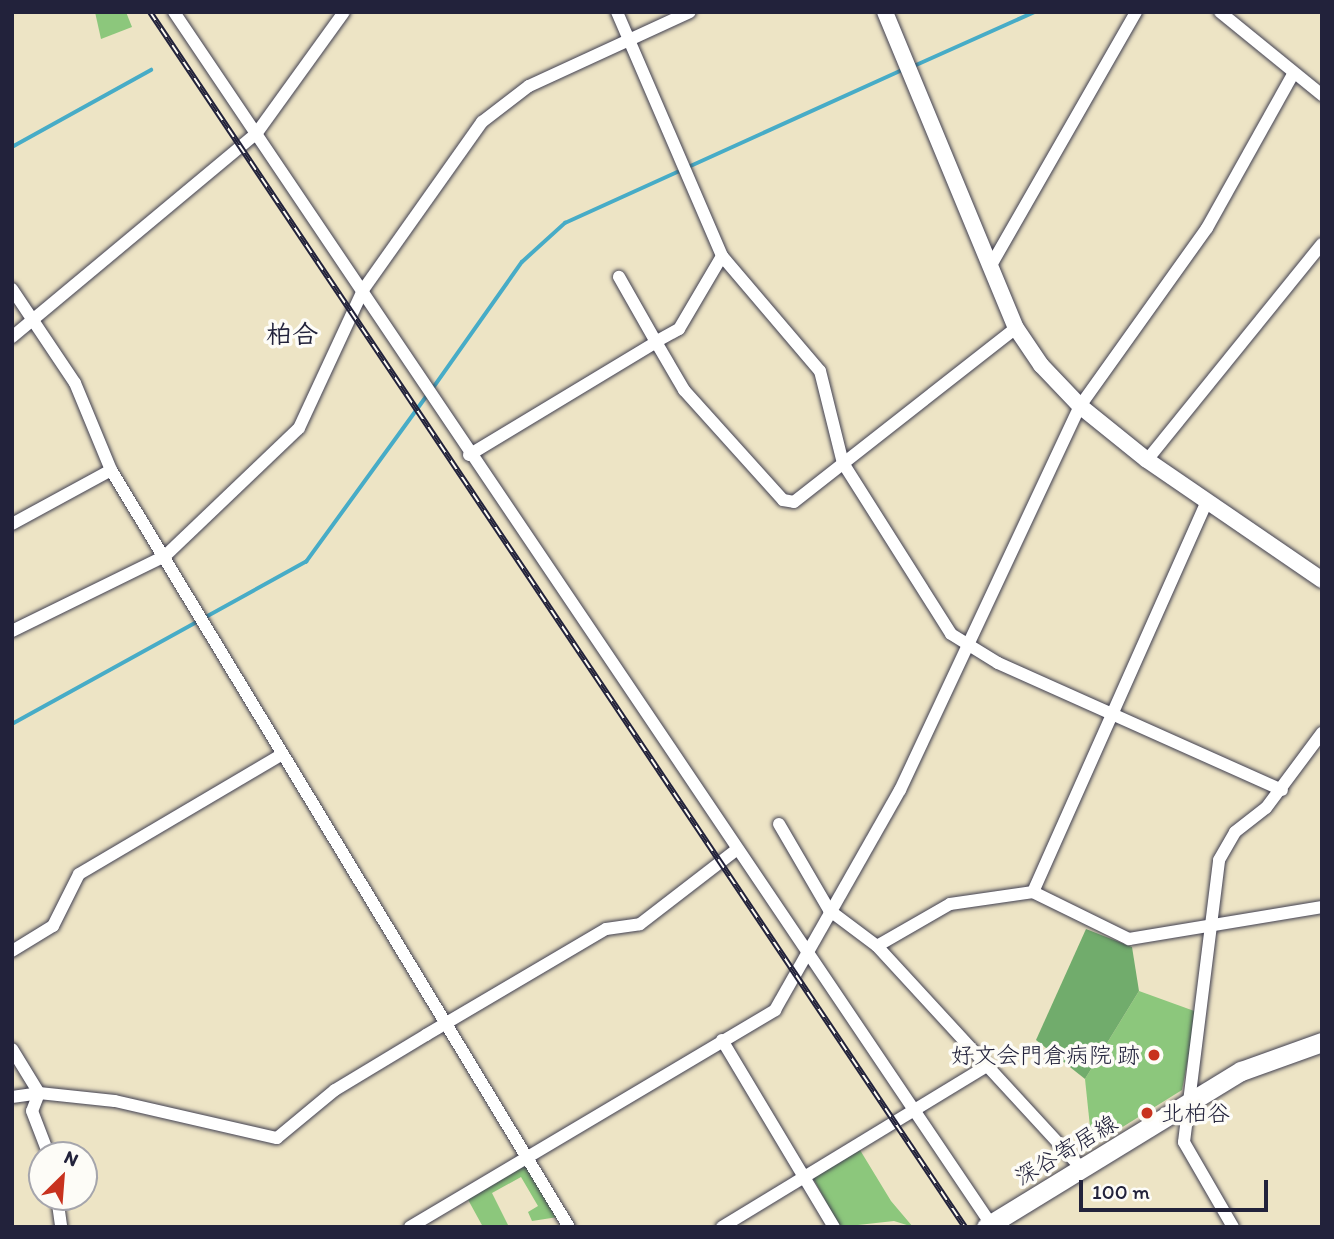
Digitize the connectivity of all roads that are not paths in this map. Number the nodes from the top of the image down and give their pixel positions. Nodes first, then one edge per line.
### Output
1 (174, 12) edge
2 (344, 12) edge
3 (617, 12) edge
4 (690, 12) edge
5 (885, 12) edge
6 (1136, 12) edge
7 (1220, 12) edge
8 (627, 40) junction
9 (1293, 74) junction
10 (1322, 95) edge
11 (256, 134) junction
12 (1322, 244) edge
13 (722, 256) junction
14 (990, 267) junction
15 (619, 276) dead end
16 (12, 289) edge
17 (363, 290) junction
18 (30, 318) junction
19 (1016, 328) junction
20 (12, 337) edge
21 (656, 342) junction
22 (1080, 406) junction
23 (469, 455) junction
24 (1147, 460) junction
25 (843, 463) junction
26 (111, 470) junction
27 (1207, 501) junction
28 (12, 524) edge
29 (165, 556) junction
30 (1322, 580) edge
31 (12, 631) edge
32 (966, 648) junction
33 (1111, 713) junction
34 (1322, 733) edge
35 (281, 754) junction
36 (1282, 790) junction
37 (779, 824) dead end
38 (736, 850) junction
39 (1033, 892) junction
40 (1322, 906) edge
41 (829, 910) junction
42 (1213, 922) junction
43 (877, 947) junction
44 (12, 951) edge
45 (807, 954) junction
46 (445, 1024) junction
47 (722, 1040) junction
48 (1322, 1042) edge
49 (12, 1049) edge
50 (984, 1068) junction
51 (39, 1093) junction
52 (12, 1097) edge
53 (1187, 1104) junction
54 (915, 1112) junction
55 (44, 1141) edge
56 (526, 1155) junction
57 (1082, 1169) junction
58 (805, 1178) junction
59 (990, 1226) edge
60 (410, 1227) edge
61 (569, 1227) edge
62 (722, 1227) edge
63 (834, 1227) edge
64 (1233, 1227) edge

1 - 11 street
2 - 11 street
3 - 8 street
4 - 8 street
5 - 14 street
6 - 14 street
7 - 9 street
8 - 13 street
8 - 17 street
9 - 10 street
9 - 22 street
11 - 17 street
11 - 18 street
12 - 24 street
13 - 21 street
13 - 25 street
14 - 19 street
15 - 21 street
16 - 18 street
17 - 23 street
17 - 29 street
18 - 20 street
18 - 26 street
19 - 22 street
19 - 25 street
21 - 23 street
21 - 25 street
22 - 24 street
22 - 32 street
23 - 38 street
24 - 27 street
25 - 32 street
26 - 28 street
26 - 29 street
27 - 30 street
27 - 33 street
29 - 31 street
29 - 35 street
32 - 33 street
32 - 41 street
33 - 36 street
33 - 39 street
34 - 36 street
35 - 44 street
35 - 46 street
36 - 42 street
37 - 41 street
38 - 45 street
38 - 46 street
39 - 42 street
39 - 43 street
40 - 42 street
41 - 43 street
41 - 45 street
42 - 53 street
43 - 50 street
45 - 47 street
45 - 54 street
46 - 51 street
46 - 56 street
47 - 56 street
47 - 58 street
48 - 53 main road, 深谷寄居線
49 - 51 street
50 - 54 street
50 - 57 street
51 - 52 street
51 - 55 street
53 - 57 main road, 深谷寄居線
53 - 64 street
54 - 58 street
54 - 59 street
56 - 60 street
56 - 61 street
57 - 59 main road, 深谷寄居線
58 - 62 street
58 - 63 street

